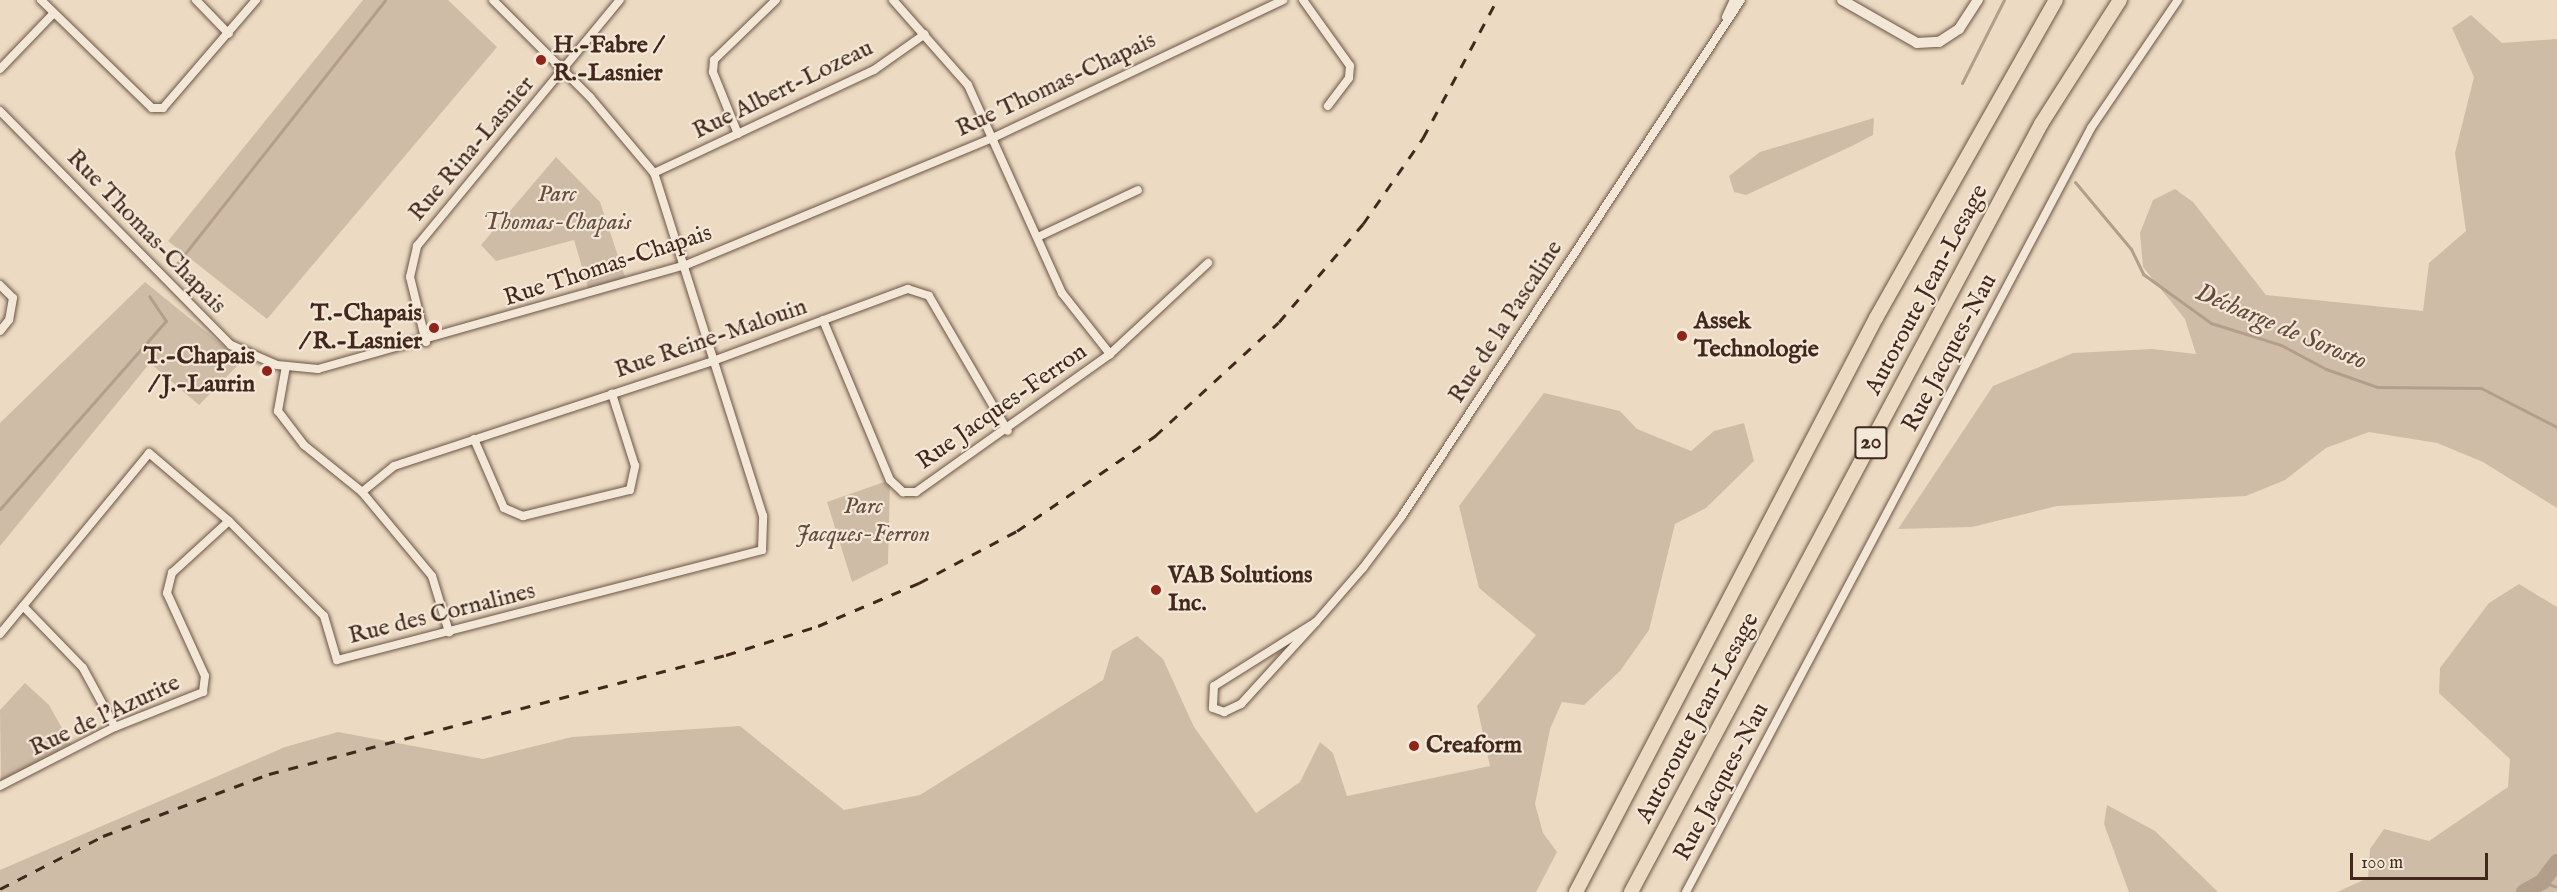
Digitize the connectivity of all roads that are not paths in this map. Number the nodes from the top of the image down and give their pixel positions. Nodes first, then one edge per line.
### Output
1 (41, 0) edge
2 (196, 0) edge
3 (256, 0) edge
4 (493, 0) edge
5 (620, 0) edge
6 (776, 0) edge
7 (893, 0) edge
8 (1283, 0) edge
9 (1303, 0) edge
10 (1734, 0) edge
11 (1741, 0) edge
12 (1842, 0) edge
13 (1978, 0) edge
14 (2056, 0) edge
15 (2120, 0) edge
16 (2178, 0) edge
17 (53, 14) junction
18 (229, 34) junction
19 (925, 34) junction
20 (1717, 35) junction
21 (0, 69) edge
22 (562, 70) junction
23 (1328, 106) dead end
24 (0, 111) edge
25 (738, 134) junction
26 (995, 137) junction
27 (654, 173) junction
28 (1138, 190) dead end
29 (1040, 236) junction
30 (1208, 263) dead end
31 (686, 265) junction
32 (0, 285) edge
33 (823, 320) junction
34 (0, 331) edge
35 (426, 342) junction
36 (1110, 354) junction
37 (713, 361) junction
38 (286, 366) junction
39 (612, 394) junction
40 (1008, 431) junction
41 (474, 440) junction
42 (362, 492) junction
43 (229, 521) junction
44 (23, 606) junction
45 (1316, 622) junction
46 (449, 632) junction
47 (0, 634) edge
48 (115, 727) junction
49 (0, 786) edge
50 (1576, 892) edge
51 (1631, 892) edge
52 (1686, 892) edge

1 - 17 street
2 - 18 street
3 - 18 street
4 - 22 street
5 - 22 street, Rue Rina-Lasnier
6 - 25 street
7 - 19 street
8 - 26 street, Rue Thomas-Chapais
9 - 23 street
10 - 20 street, Rue de la Pascaline
11 - 20 street, Rue de la Pascaline
12 - 13 street
14 - 50 highway, Autoroute Jean-Lesage / 20
15 - 51 highway, Autoroute Jean-Lesage / 20
16 - 52 street, Rue Jacques-Nau
17 - 18 street
17 - 21 street
19 - 25 street, Rue Albert-Lozeau
19 - 26 street
20 - 45 street, Rue de la Pascaline
22 - 27 street
22 - 35 street, Rue Rina-Lasnier
24 - 38 street, Rue Thomas-Chapais
25 - 27 street, Rue Albert-Lozeau
26 - 29 street
26 - 31 street, Rue Thomas-Chapais
27 - 31 street
28 - 29 street
29 - 36 street
30 - 36 street, Rue Jacques-Ferron
31 - 35 street, Rue Thomas-Chapais
31 - 37 street
32 - 34 street
33 - 37 street, Rue Reine-Malouin
33 - 40 street, Rue Reine-Malouin
33 - 40 street, Rue Jacques-Ferron
35 - 38 street, Rue Thomas-Chapais
36 - 40 street, Rue Jacques-Ferron
37 - 39 street, Rue Reine-Malouin
37 - 46 street, Rue des Cornalines
38 - 42 street
39 - 41 street, Rue Reine-Malouin
39 - 41 street
41 - 42 street, Rue Reine-Malouin
42 - 46 street
43 - 44 street, Rue des Cornalines
43 - 46 street, Rue des Cornalines
43 - 48 street, Rue de l'Azurite
44 - 47 street, Rue des Cornalines
44 - 48 street
45 - 45 street, Rue de la Pascaline
48 - 49 street, Rue de l'Azurite

